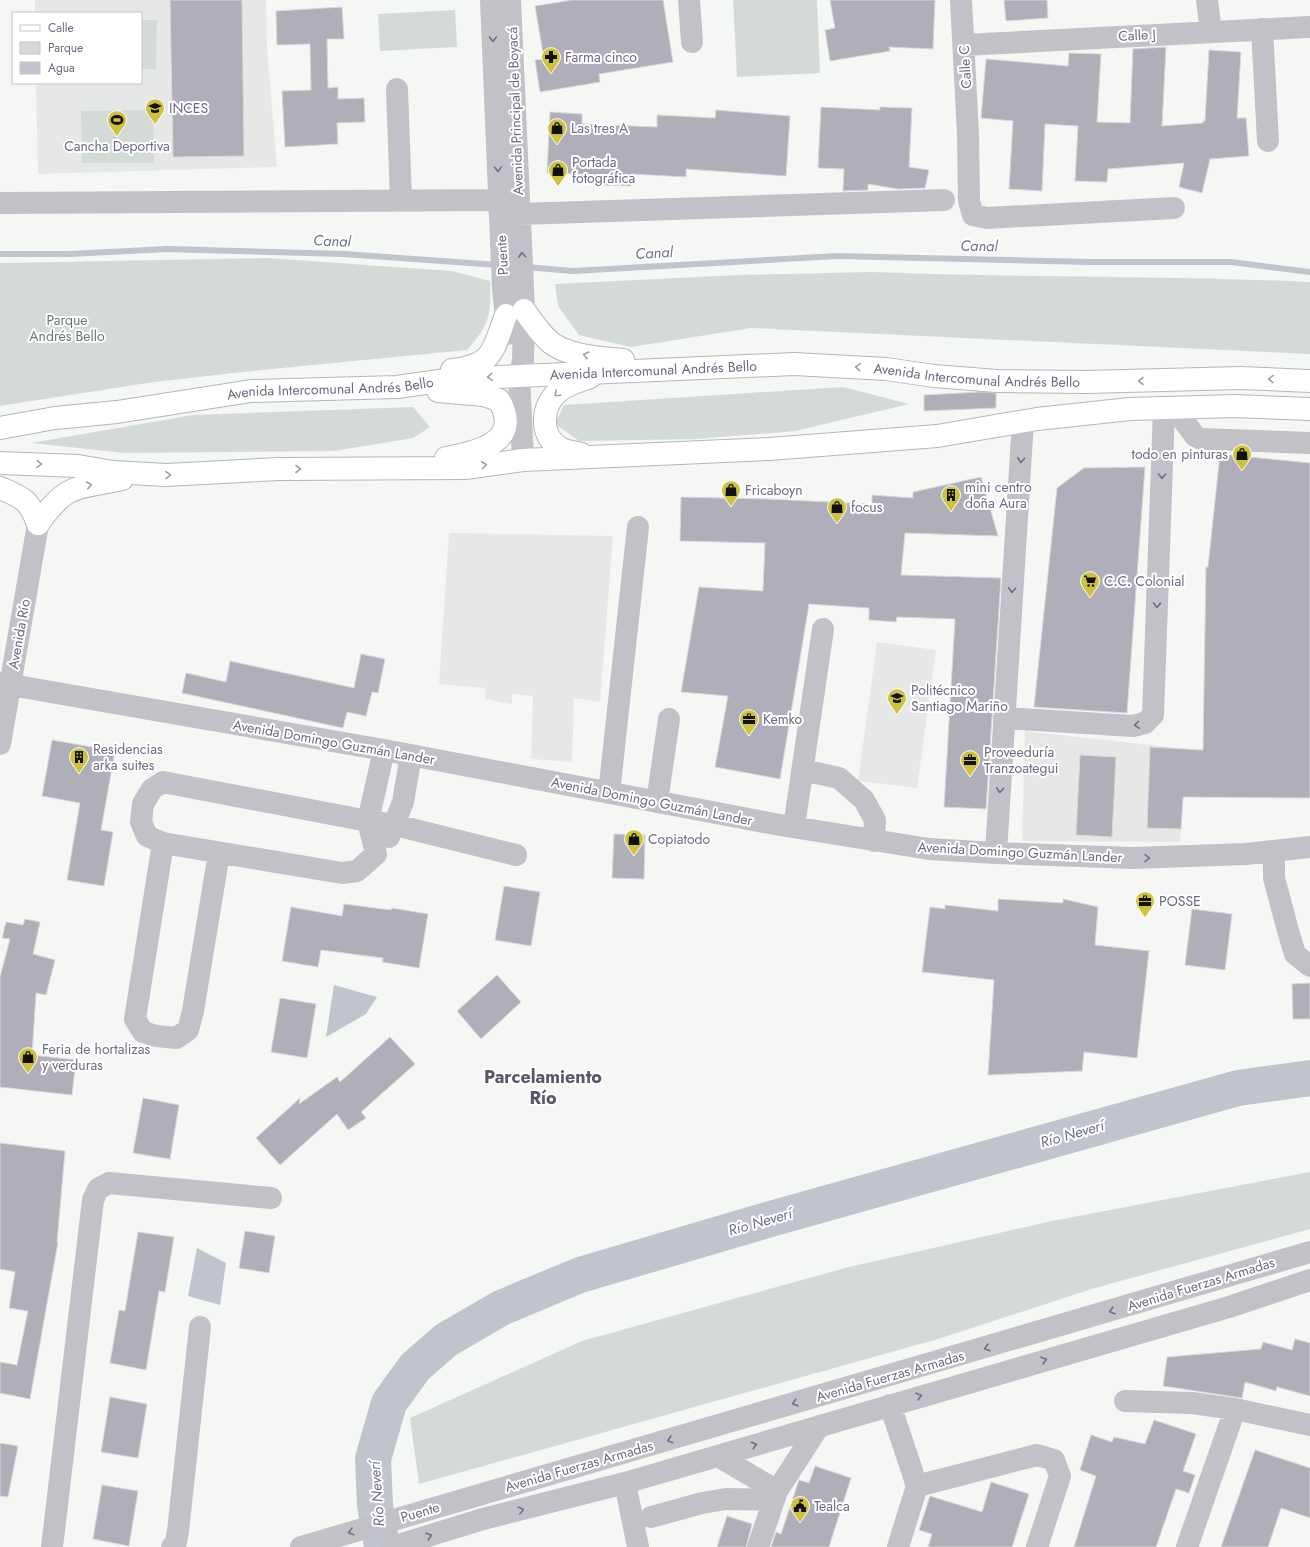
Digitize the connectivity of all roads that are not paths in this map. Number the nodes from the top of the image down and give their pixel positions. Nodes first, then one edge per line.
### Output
1 (491, 0) edge
2 (510, 0) edge
3 (689, 0) edge
4 (961, 0) edge
5 (1207, 0) edge
6 (1310, 27) edge
7 (1262, 29) junction
8 (1211, 32) junction
9 (692, 42) dead end
10 (964, 44) junction
11 (397, 89) dead end
12 (1268, 141) dead end
13 (401, 200) junction
14 (499, 200) junction
15 (944, 200) dead end
16 (0, 204) edge
17 (1174, 208) dead end
18 (513, 220) junction
19 (515, 312) junction
20 (650, 370) junction
21 (604, 372) junction
22 (519, 375) junction
23 (1310, 381) edge
24 (397, 387) junction
25 (1170, 409) junction
26 (1310, 409) edge
27 (1023, 421) junction
28 (0, 428) edge
29 (1310, 443) edge
30 (595, 458) junction
31 (523, 460) junction
32 (0, 463) edge
33 (393, 468) junction
34 (136, 474) junction
35 (0, 488) edge
36 (38, 524) junction
37 (638, 527) dead end
38 (823, 629) dead end
39 (5, 684) edge
40 (1004, 718) junction
41 (669, 719) dead end
42 (0, 744) edge
43 (384, 750) junction
44 (411, 755) junction
45 (803, 770) junction
46 (609, 793) junction
47 (657, 802) junction
48 (368, 821) junction
49 (395, 825) junction
50 (794, 828) junction
51 (874, 841) junction
52 (163, 844) junction
53 (1310, 847) edge
54 (1274, 851) junction
55 (219, 852) junction
56 (996, 853) junction
57 (376, 854) junction
58 (516, 855) dead end
59 (1310, 966) edge
60 (271, 1198) dead end
61 (1310, 1252) edge
62 (1310, 1280) edge
63 (200, 1327) dead end
64 (1125, 1401) dead end
65 (890, 1405) junction
66 (1235, 1409) junction
67 (1310, 1425) edge
68 (819, 1426) junction
69 (718, 1456) junction
70 (625, 1484) junction
71 (916, 1486) junction
72 (776, 1495) junction
73 (469, 1498) joint
74 (651, 1517) dead end
75 (483, 1519) joint
76 (52, 1547) edge
77 (172, 1547) edge
78 (301, 1547) edge
79 (392, 1547) edge
80 (638, 1547) edge
81 (758, 1547) edge
82 (898, 1547) edge
83 (1037, 1547) edge
84 (1187, 1547) edge

1 -> 14 street, Avenida Principal de Boyacá
2 - 18 street, Avenida Principal de Boyacá
3 - 9 street
4 - 10 street, Calle C
5 - 8 street
6 - 7 street, Calle J
7 - 8 street, Calle J
7 - 12 street
8 - 10 street, Calle J
10 - 17 street, Calle C
11 - 13 street
13 - 14 street
13 - 16 street
14 - 18 street, Avenida Principal de Boyacá
15 - 18 street
18 - 19 street, Puente
20 -> 19 main road
19 - 22 street
19 - 24 main road
20 - 21 main road, Avenida Intercomunal Andrés Bello
23 -> 20 main road, Avenida Intercomunal Andrés Bello
21 - 22 main road, Avenida Intercomunal Andrés Bello
21 -> 30 main road
22 -> 24 main road, Avenida Intercomunal Andrés Bello
22 - 31 street
24 - 28 main road, Avenida Intercomunal Andrés Bello
24 - 33 main road
25 - 26 main road
25 - 27 main road
25 - 29 street
25 -> 40 street
27 - 30 main road
27 -> 40 street
30 - 31 main road
33 -> 31 main road
32 -> 34 main road
34 -> 33 main road
36 -> 34 main road
35 - 36 main road
36 - 39 street, Avenida Río
37 - 46 street
38 - 45 street
39 - 42 street, Avenida Río
39 - 43 street, Avenida Domingo Guzmán Lander
40 -> 56 street
41 - 47 street
43 - 44 street, Avenida Domingo Guzmán Lander
43 - 48 street
44 - 46 street, Avenida Domingo Guzmán Lander
44 - 49 street
45 - 50 street
45 - 51 street
46 - 47 street, Avenida Domingo Guzmán Lander
47 - 50 street, Avenida Domingo Guzmán Lander
48 - 49 street
48 - 52 street
48 - 57 street
49 - 57 street
49 - 58 street
50 - 51 street, Avenida Domingo Guzmán Lander
51 - 56 street, Avenida Domingo Guzmán Lander
52 - 55 street
52 - 55 street
53 - 54 street, Avenida Domingo Guzmán Lander
56 -> 54 street, Avenida Domingo Guzmán Lander
54 - 59 street
55 - 57 street
60 - 76 street
61 -> 73 street, Avenida Fuerzas Armadas
65 -> 62 street, Avenida Fuerzas Armadas
63 - 77 street
64 - 66 street
65 - 68 street, Avenida Fuerzas Armadas
65 - 71 street
66 - 67 street
66 - 84 street
69 -> 68 street, Avenida Fuerzas Armadas
68 - 72 street
69 - 70 street, Avenida Fuerzas Armadas
69 - 72 street
75 -> 70 street, Avenida Fuerzas Armadas
70 - 80 street
71 - 82 street
71 - 83 street
72 - 74 street
72 - 81 street
73 -> 78 street, Puente
79 -> 75 street, Puente

